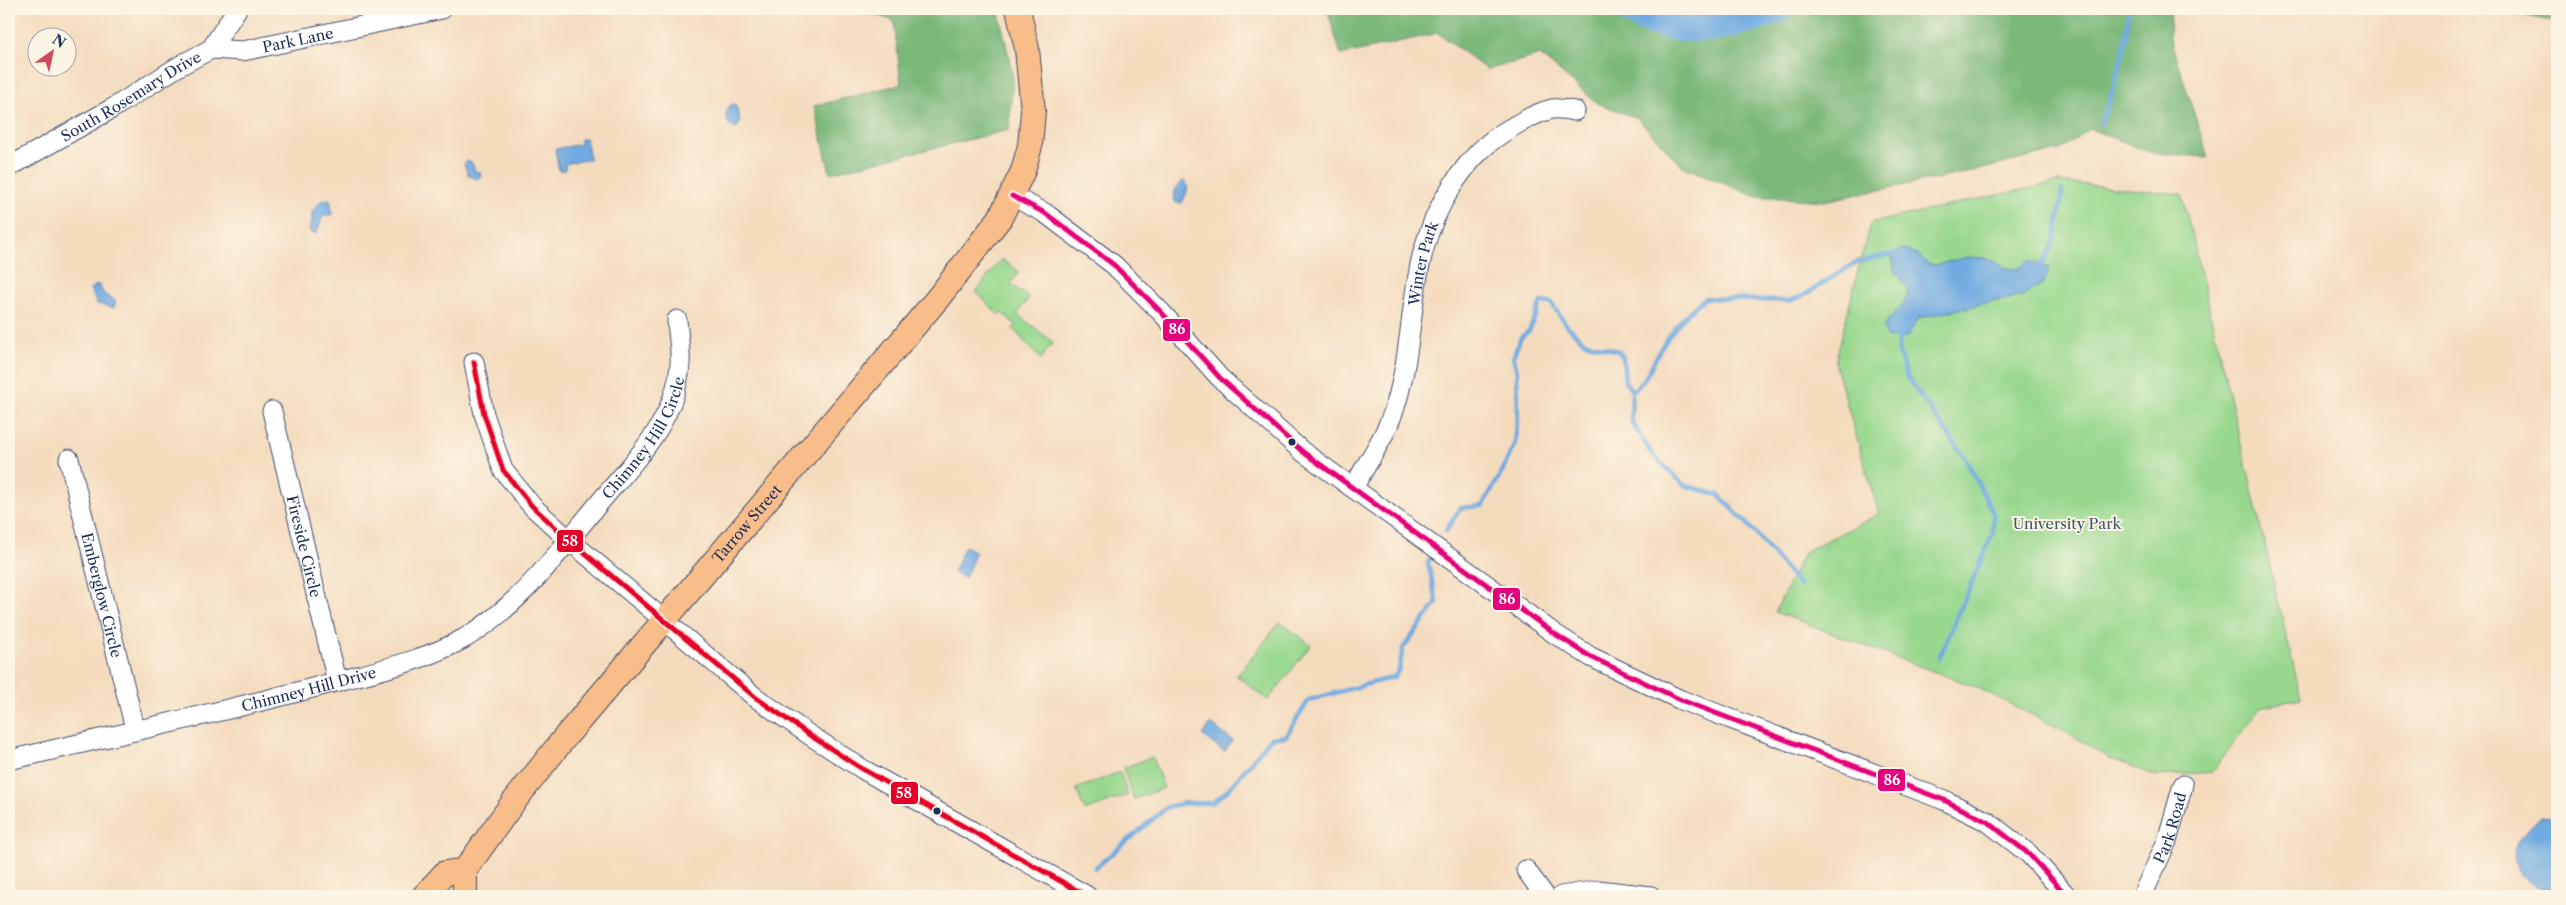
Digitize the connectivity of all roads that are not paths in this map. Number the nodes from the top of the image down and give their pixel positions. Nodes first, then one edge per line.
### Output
1 (237, 9) edge
2 (442, 9) edge
3 (1018, 9) edge
4 (211, 49) junction
5 (1575, 111) dead end
6 (9, 167) edge
7 (1012, 196) junction
8 (677, 320) dead end
9 (474, 362) dead end
10 (272, 411) dead end
11 (69, 459) dead end
12 (1353, 488) junction
13 (569, 540) junction
14 (664, 619) junction
15 (337, 681) junction
16 (135, 730) junction
17 (9, 760) edge
18 (2183, 785) dead end
19 (465, 870) junction
20 (1526, 870) dead end
21 (424, 896) edge
22 (465, 896) edge
23 (1087, 896) edge
24 (1544, 896) edge
25 (1561, 896) edge
26 (1651, 896) edge
27 (2067, 896) edge
28 (2142, 896) edge

1 - 4 street, South Rosemary Drive
2 - 4 street, Park Lane
3 - 7 main road, Tarrow Street
4 - 6 street, South Rosemary Drive
5 - 12 street, Winter Park
7 - 12 street
7 - 14 main road, Tarrow Street
8 - 13 street, Chimney Hill Circle
9 - 13 street
10 - 15 street, Fireside Circle
11 - 16 street, Emberglow Circle
12 - 27 street
13 - 14 street
13 - 15 street, Chimney Hill Drive
14 - 19 main road, Tarrow Street
14 - 23 street
15 - 16 street, Chimney Hill Drive
16 - 17 street, Chimney Hill Drive
18 - 28 street, Park Road
19 - 21 main road
19 - 22 main road
20 - 24 street
25 - 26 street

